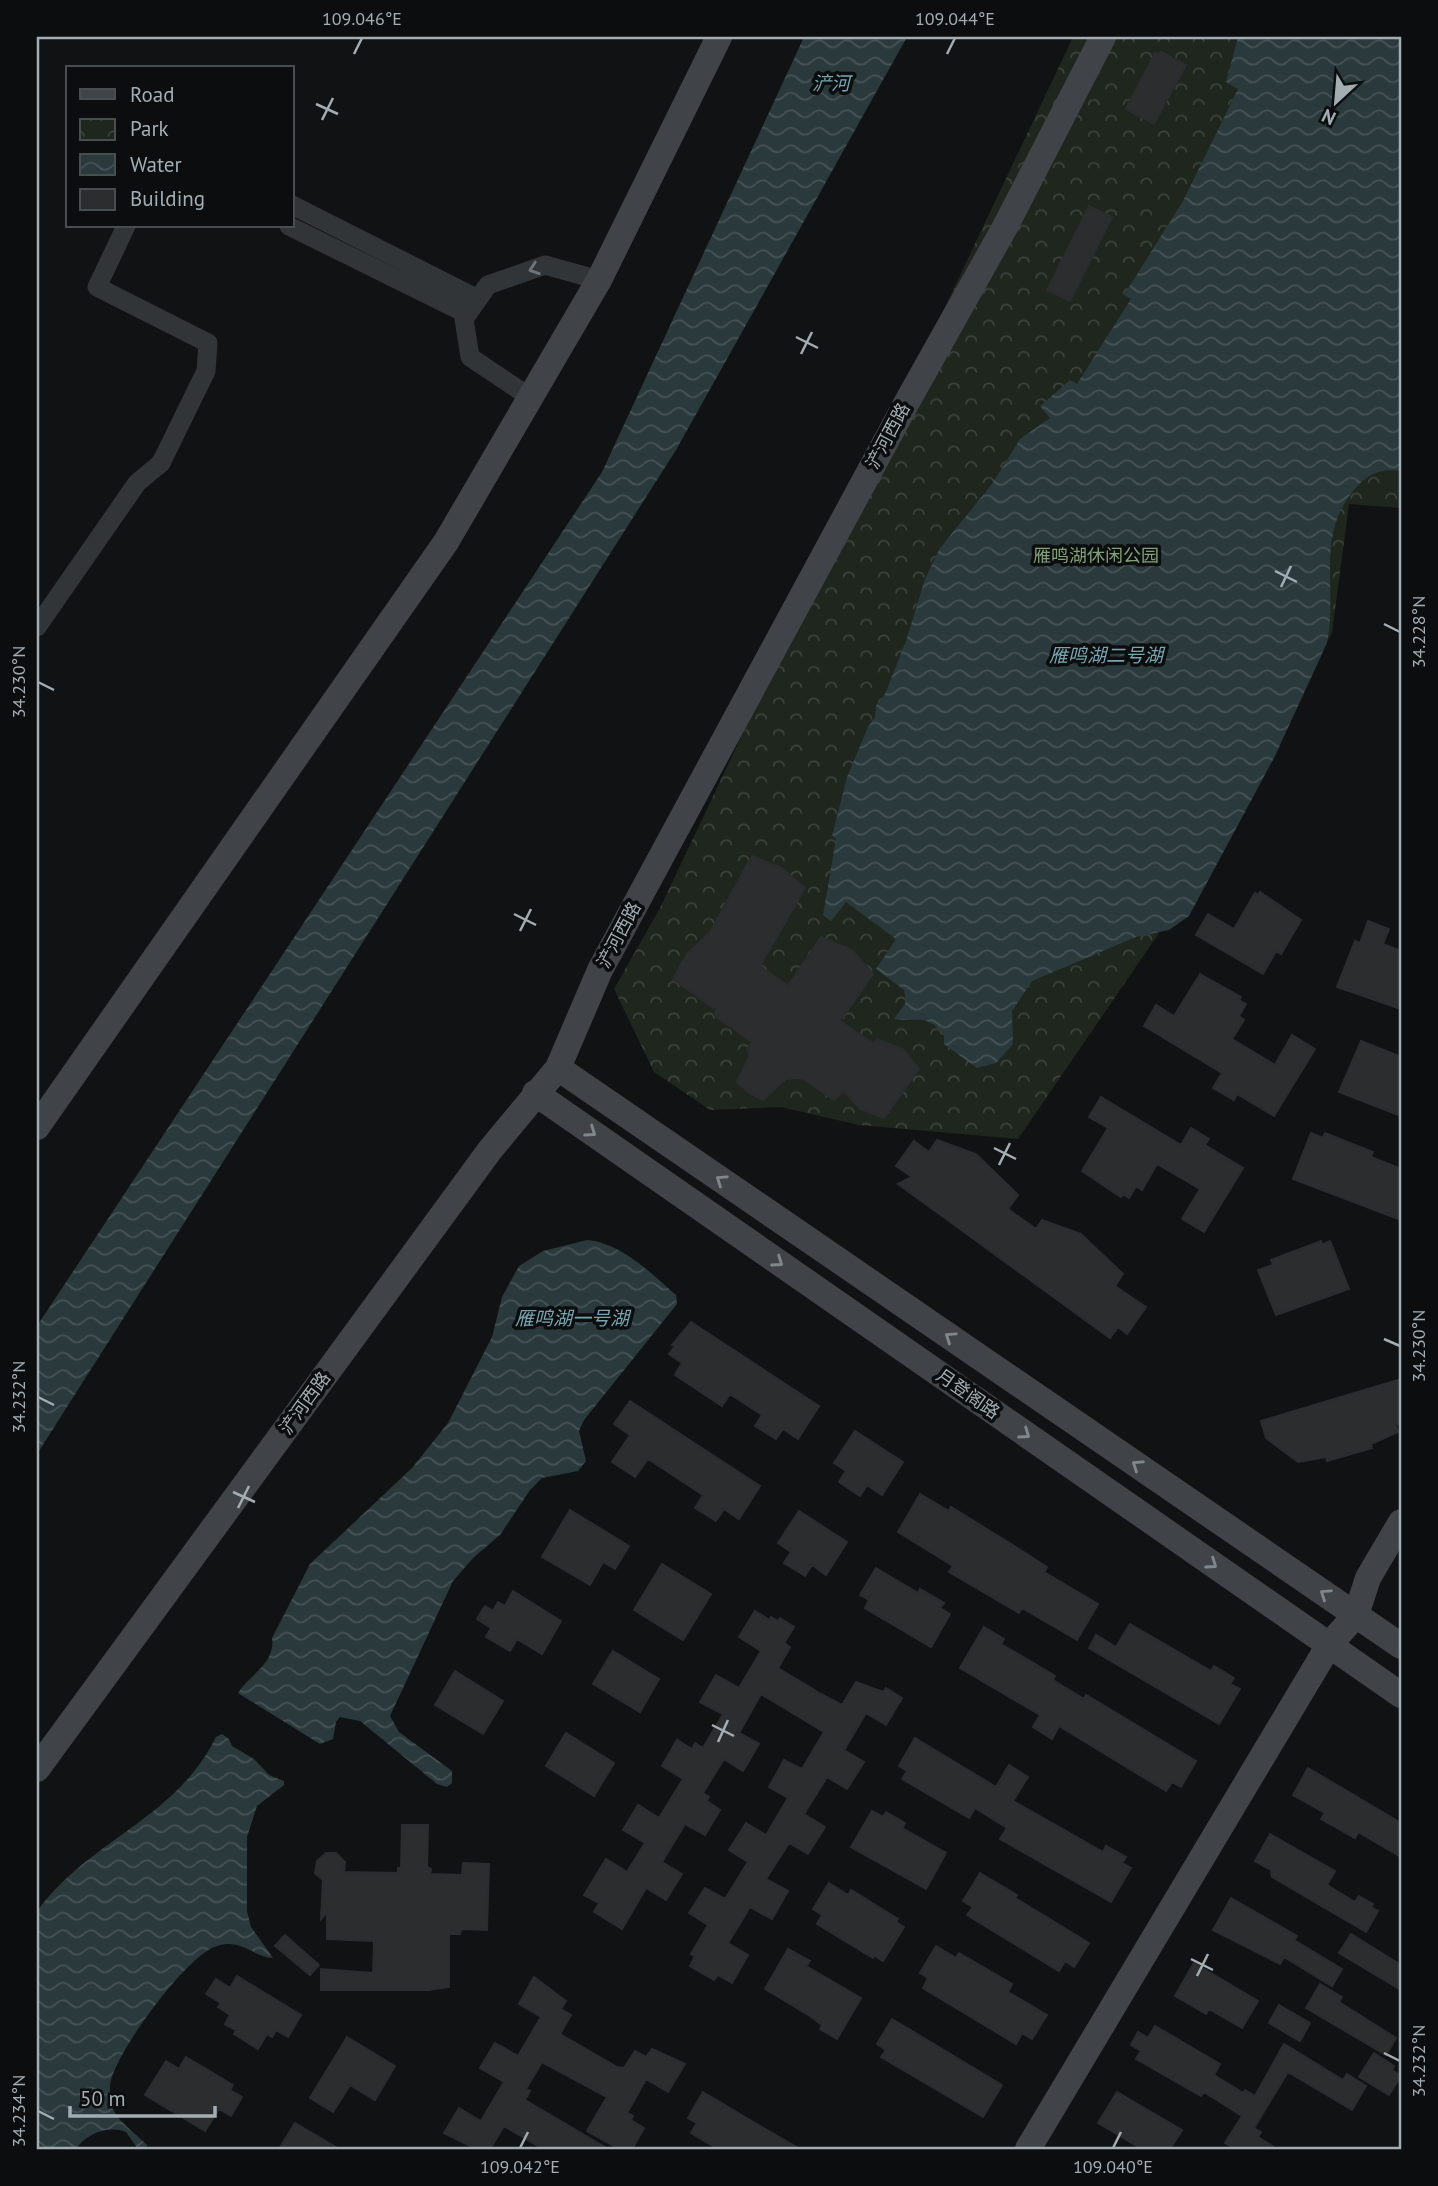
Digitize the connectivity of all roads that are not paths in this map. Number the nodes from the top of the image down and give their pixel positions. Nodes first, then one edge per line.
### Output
1 (719, 37) edge
2 (1103, 37) edge
3 (294, 206) edge
4 (125, 228) edge
5 (294, 228) edge
6 (599, 280) junction
7 (473, 306) junction
8 (531, 398) junction
9 (37, 628) edge
10 (558, 1068) junction
11 (535, 1093) junction
12 (37, 1127) edge
13 (1401, 1522) edge
14 (1356, 1615) junction
15 (1329, 1645) junction
16 (1401, 1647) edge
17 (1401, 1695) edge
18 (37, 1769) edge
19 (1028, 2149) edge

1 - 6 street
2 - 10 street, 浐河西路
3 - 7 street
4 - 9 street
5 - 7 street
6 -> 7 street
6 - 8 street
7 - 8 street
8 - 12 street
10 - 11 street, 浐河西路
14 -> 10 street, 月登阁路
11 -> 15 street, 月登阁路
11 - 18 street, 浐河西路
13 - 14 street
14 - 15 street
14 - 16 street, 月登阁路
15 - 17 street, 月登阁路
15 - 19 street

